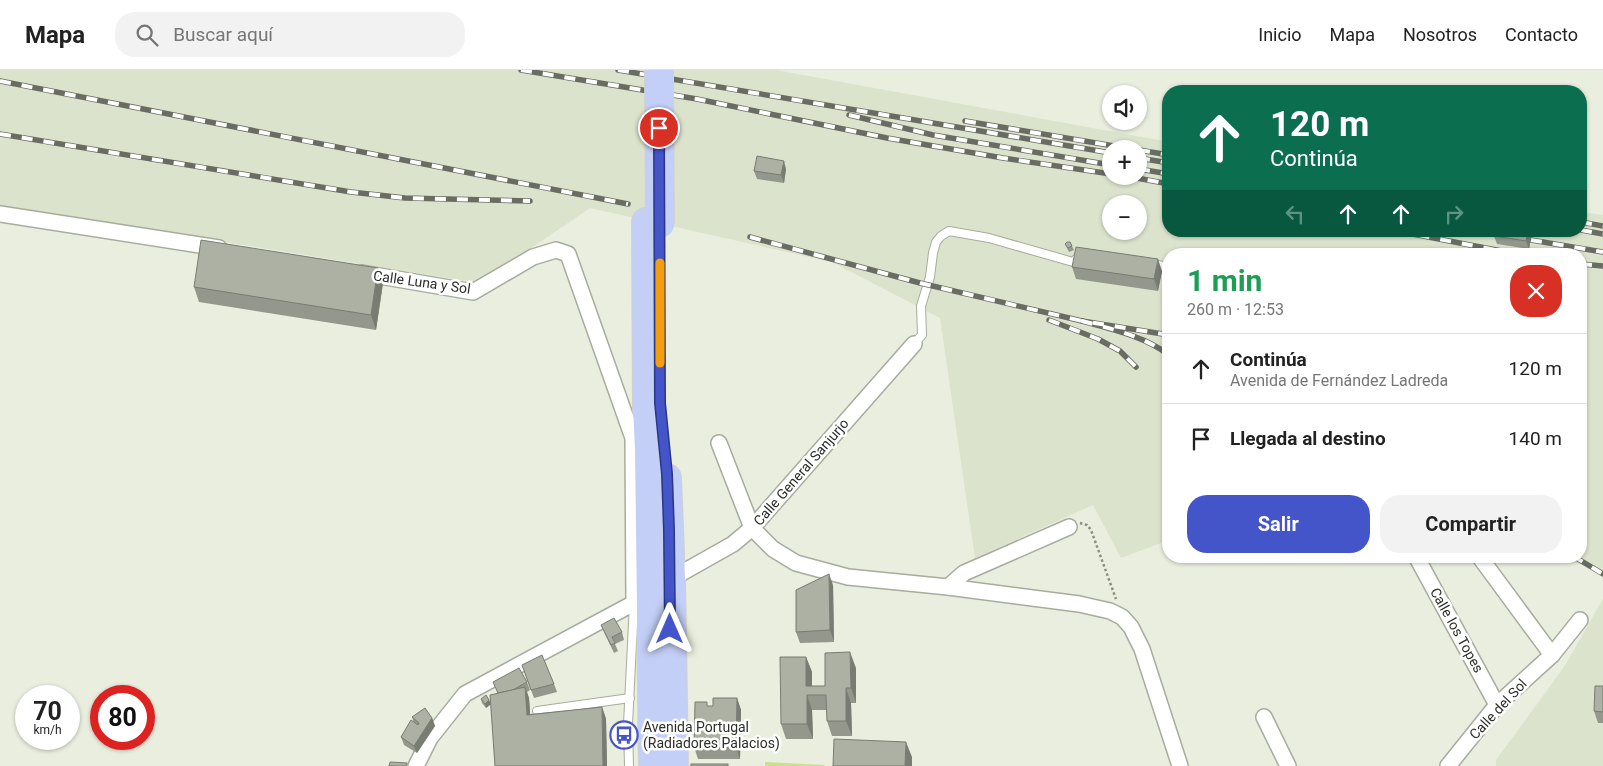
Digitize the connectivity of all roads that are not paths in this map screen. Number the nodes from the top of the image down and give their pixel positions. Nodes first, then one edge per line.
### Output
1 (645, 70) edge
2 (659, 70) edge
3 (0, 214) edge
4 (653, 223) junction
5 (235, 251) edge
6 (1090, 255) edge
7 (1146, 264) edge
8 (1162, 266) edge
9 (349, 271) edge
10 (914, 344) joint
11 (654, 405) junction
12 (719, 443) dead end
13 (1069, 526) road end
14 (752, 528) junction
15 (1420, 563) edge
16 (1484, 563) edge
17 (948, 587) junction
18 (654, 591) junction
19 (1580, 620) dead end
20 (1552, 654) junction
21 (636, 664) junction
22 (630, 698) junction
23 (1497, 705) junction
24 (537, 711) dead end
25 (1264, 717) dead end
26 (416, 766) edge
27 (629, 766) edge
28 (639, 766) edge
29 (653, 766) edge
30 (661, 766) edge
31 (674, 766) edge
32 (1180, 766) edge
33 (1288, 766) edge
34 (1448, 766) edge

1 - 4 highway
2 - 4 highway, bridge
3 - 5 street
4 - 11 highway
6 - 10 lane
7 - 8 lane
9 - 18 street, Calle Luna y Sol
10 - 14 street, Calle General Sanjurjo
11 - 18 highway
11 - 21 highway
12 - 14 street
13 - 17 street
14 - 17 street
14 - 18 street, Calle General Sanjurjo
15 - 23 street, Calle los Topes
16 - 20 street
17 - 32 street
18 - 21 lane
18 - 26 street, Calle General Sanjurjo
18 - 29 highway
18 - 30 highway
18 - 31 highway
19 - 20 street, Calle del Sol
20 - 23 street, Calle del Sol
21 - 22 lane
21 - 28 highway
22 - 24 lane
22 - 27 lane
23 - 34 street, Calle del Sol
25 - 33 street

